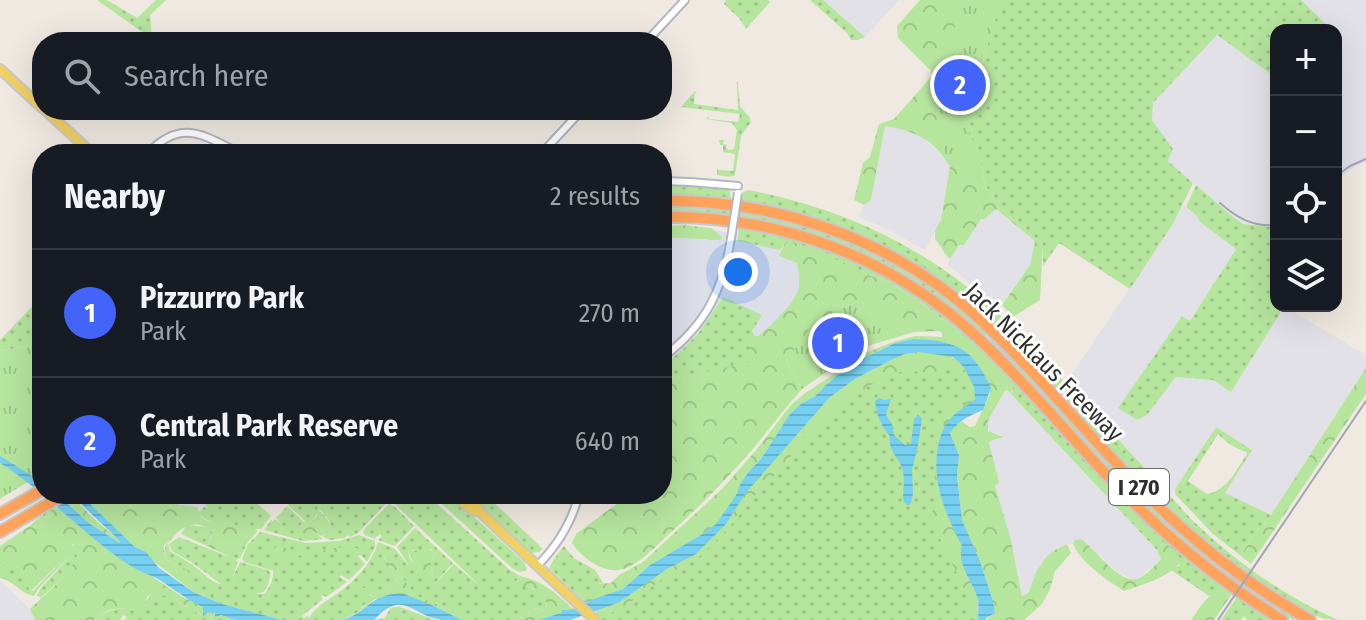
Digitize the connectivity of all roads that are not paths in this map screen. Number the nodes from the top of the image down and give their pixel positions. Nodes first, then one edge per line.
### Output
1 (685, 0) edge
2 (655, 32) edge
3 (0, 69) edge
4 (32, 99) edge
5 (55, 120) edge
6 (573, 120) edge
7 (82, 144) edge
8 (158, 144) edge
9 (220, 144) edge
10 (550, 144) edge
11 (672, 181) edge
12 (672, 201) edge
13 (672, 217) edge
14 (672, 349) edge
15 (32, 495) edge
16 (47, 504) edge
17 (465, 504) edge
18 (475, 504) edge
19 (577, 504) edge
20 (480, 512) junction
21 (0, 514) edge
22 (0, 532) edge
23 (537, 566) junction
24 (1310, 619) edge
25 (595, 620) edge
26 (1282, 620) edge

1 - 2 main road
3 - 4 main road
5 - 7 main road
6 - 10 main road
8 - 9 main road
11 - 14 main road, bridge
12 - 24 highway, Jack Nicklaus Freeway / I 270
13 - 26 highway, Jack Nicklaus Freeway / I 270
15 - 21 highway
16 - 22 highway
17 - 20 main road
18 - 20 main road
19 - 23 main road
20 - 23 main road
23 - 25 main road

